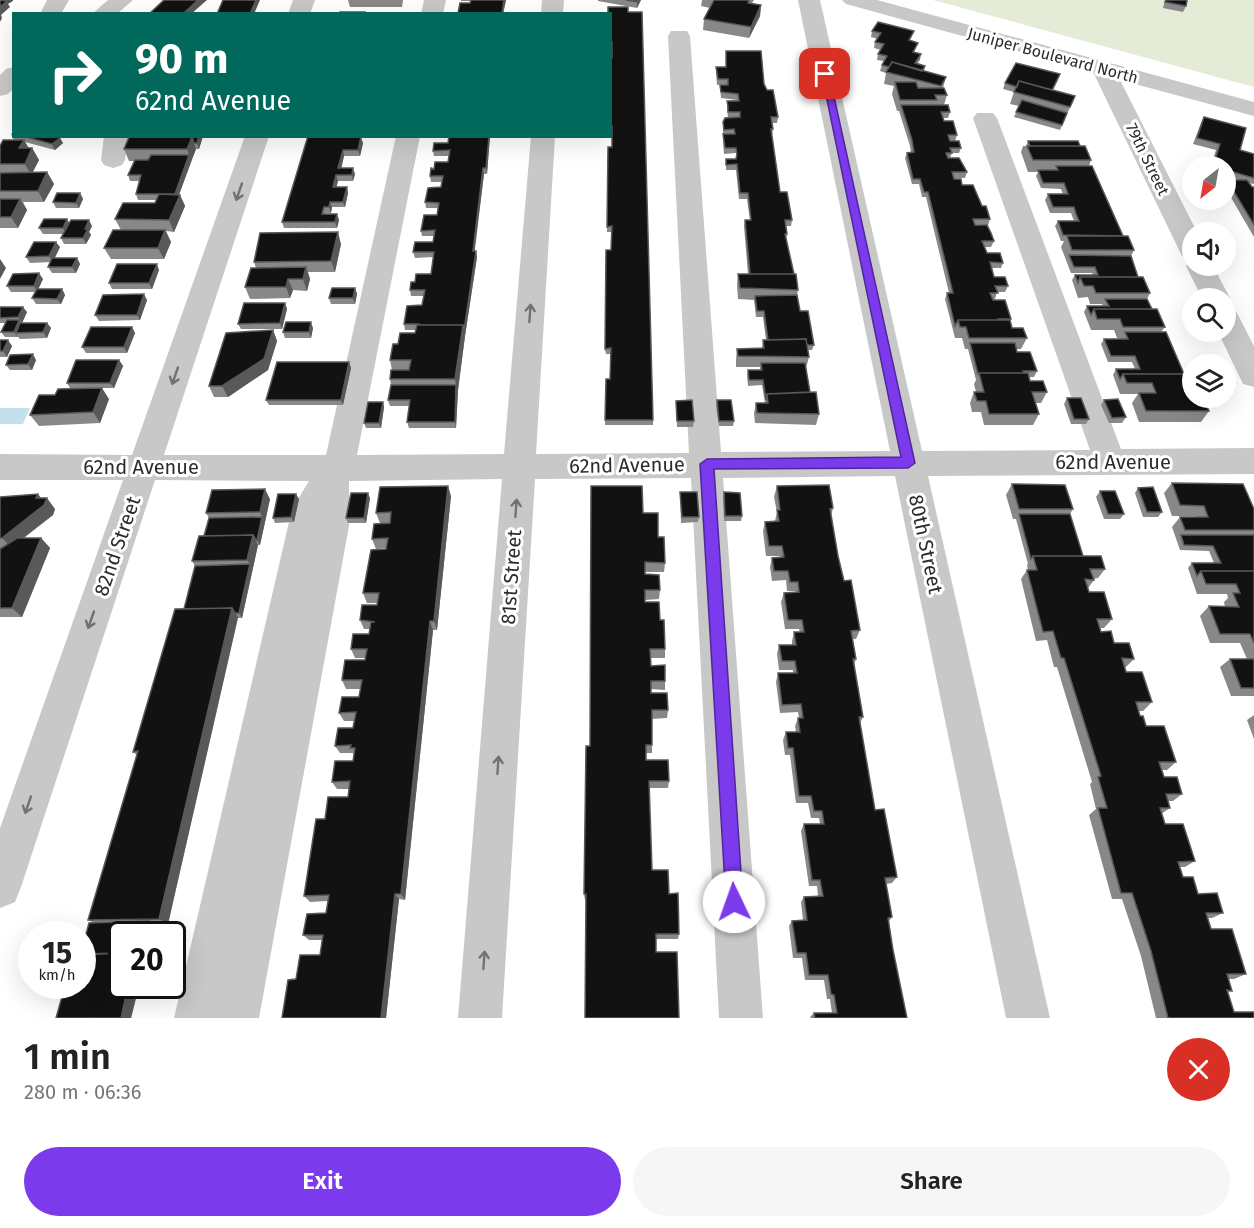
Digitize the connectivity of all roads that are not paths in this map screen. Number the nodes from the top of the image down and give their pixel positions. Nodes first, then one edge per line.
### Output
1 (122, 0) edge
2 (809, 0) edge
3 (853, 0) edge
4 (105, 12) edge
5 (679, 36) dead end
6 (1103, 69) junction
7 (12, 76) edge
8 (0, 90) edge
9 (1254, 109) edge
10 (985, 118) dead end
11 (257, 138) edge
12 (408, 138) edge
13 (543, 138) edge
14 (1182, 230) edge
15 (1236, 339) edge
16 (1254, 376) edge
17 (1254, 461) edge
18 (1110, 462) junction
19 (908, 463) junction
20 (707, 464) junction
21 (0, 466) edge
22 (519, 466) junction
23 (336, 467) junction
24 (144, 468) junction
25 (0, 886) edge
26 (196, 1018) edge
27 (237, 1018) edge
28 (480, 1018) edge
29 (741, 1018) edge
30 (1028, 1018) edge

1 - 4 street
2 - 19 street, 80th Street
3 - 6 street, Juniper Boulevard North
5 - 20 street
6 - 9 street, Juniper Boulevard North
6 - 14 street, 79th Street
7 - 8 street
10 - 18 street
11 -> 24 street, 82nd Street
12 - 23 street
22 -> 13 street, 81st Street
15 - 16 street
17 - 18 street, 62nd Avenue
18 - 19 street, 62nd Avenue
19 - 20 street, 62nd Avenue
19 - 30 street, 80th Street
20 - 22 street, 62nd Avenue
20 - 29 street
21 - 24 street, 62nd Avenue
22 - 23 street, 62nd Avenue
28 -> 22 street, 81st Street
23 - 24 street, 62nd Avenue
23 - 26 street
23 - 27 street
24 -> 25 street, 82nd Street

